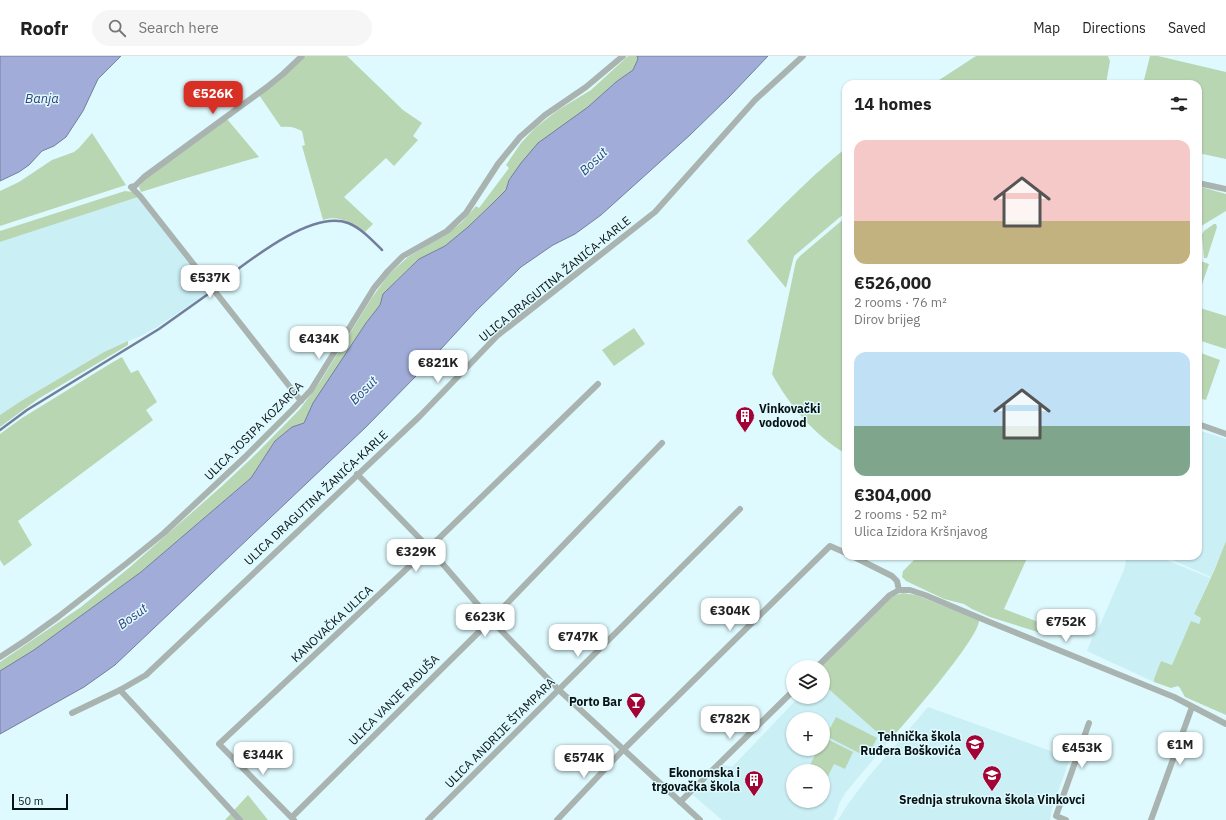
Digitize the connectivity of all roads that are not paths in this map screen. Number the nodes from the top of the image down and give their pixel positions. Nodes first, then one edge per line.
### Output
1 (302, 56) edge
2 (623, 56) edge
3 (803, 56) edge
4 (1202, 184) edge
5 (1226, 189) edge
6 (598, 384) dead end
7 (301, 401) junction
8 (1202, 425) edge
9 (1226, 434) edge
10 (662, 444) dead end
11 (357, 474) junction
12 (740, 509) dead end
13 (429, 548) junction
14 (842, 551) edge
15 (860, 560) edge
16 (899, 590) junction
17 (491, 620) junction
18 (0, 657) edge
19 (824, 660) edge
20 (120, 690) junction
21 (559, 690) junction
22 (786, 698) edge
23 (1192, 707) junction
24 (72, 713) dead end
25 (1089, 723) dead end
26 (1226, 724) edge
27 (623, 750) junction
28 (680, 802) junction
29 (562, 818) edge
30 (293, 819) edge
31 (240, 820) edge
32 (428, 820) edge
33 (700, 820) edge
34 (1066, 820) edge
35 (1152, 820) edge

1 - 7 street
2 - 7 street, ULICA JOSIPA KOZARCA
3 - 11 street, ULICA DRAGUTINA ŽANIĆA-KARLE
4 - 5 street
6 - 13 street, KANOVAČKA ULICA
7 - 18 street, ULICA JOSIPA KOZARCA
8 - 9 street
10 - 17 street, ULICA VANJE RADUŠA
11 - 13 street
11 - 20 street, ULICA DRAGUTINA ŽANIĆA-KARLE
12 - 21 street, ULICA ANDRIJE ŠTAMPARA
13 - 17 street
13 - 30 street, KANOVAČKA ULICA
14 - 27 street
15 - 16 street
16 - 19 street
16 - 23 street
17 - 21 street
17 - 30 street, ULICA VANJE RADUŠA
20 - 24 street, ULICA DRAGUTINA ŽANIĆA-KARLE
20 - 31 street
21 - 27 street
21 - 32 street, ULICA ANDRIJE ŠTAMPARA
22 - 28 street
23 - 26 street
23 - 35 street
25 - 34 street
27 - 28 street
27 - 29 street
28 - 33 street

